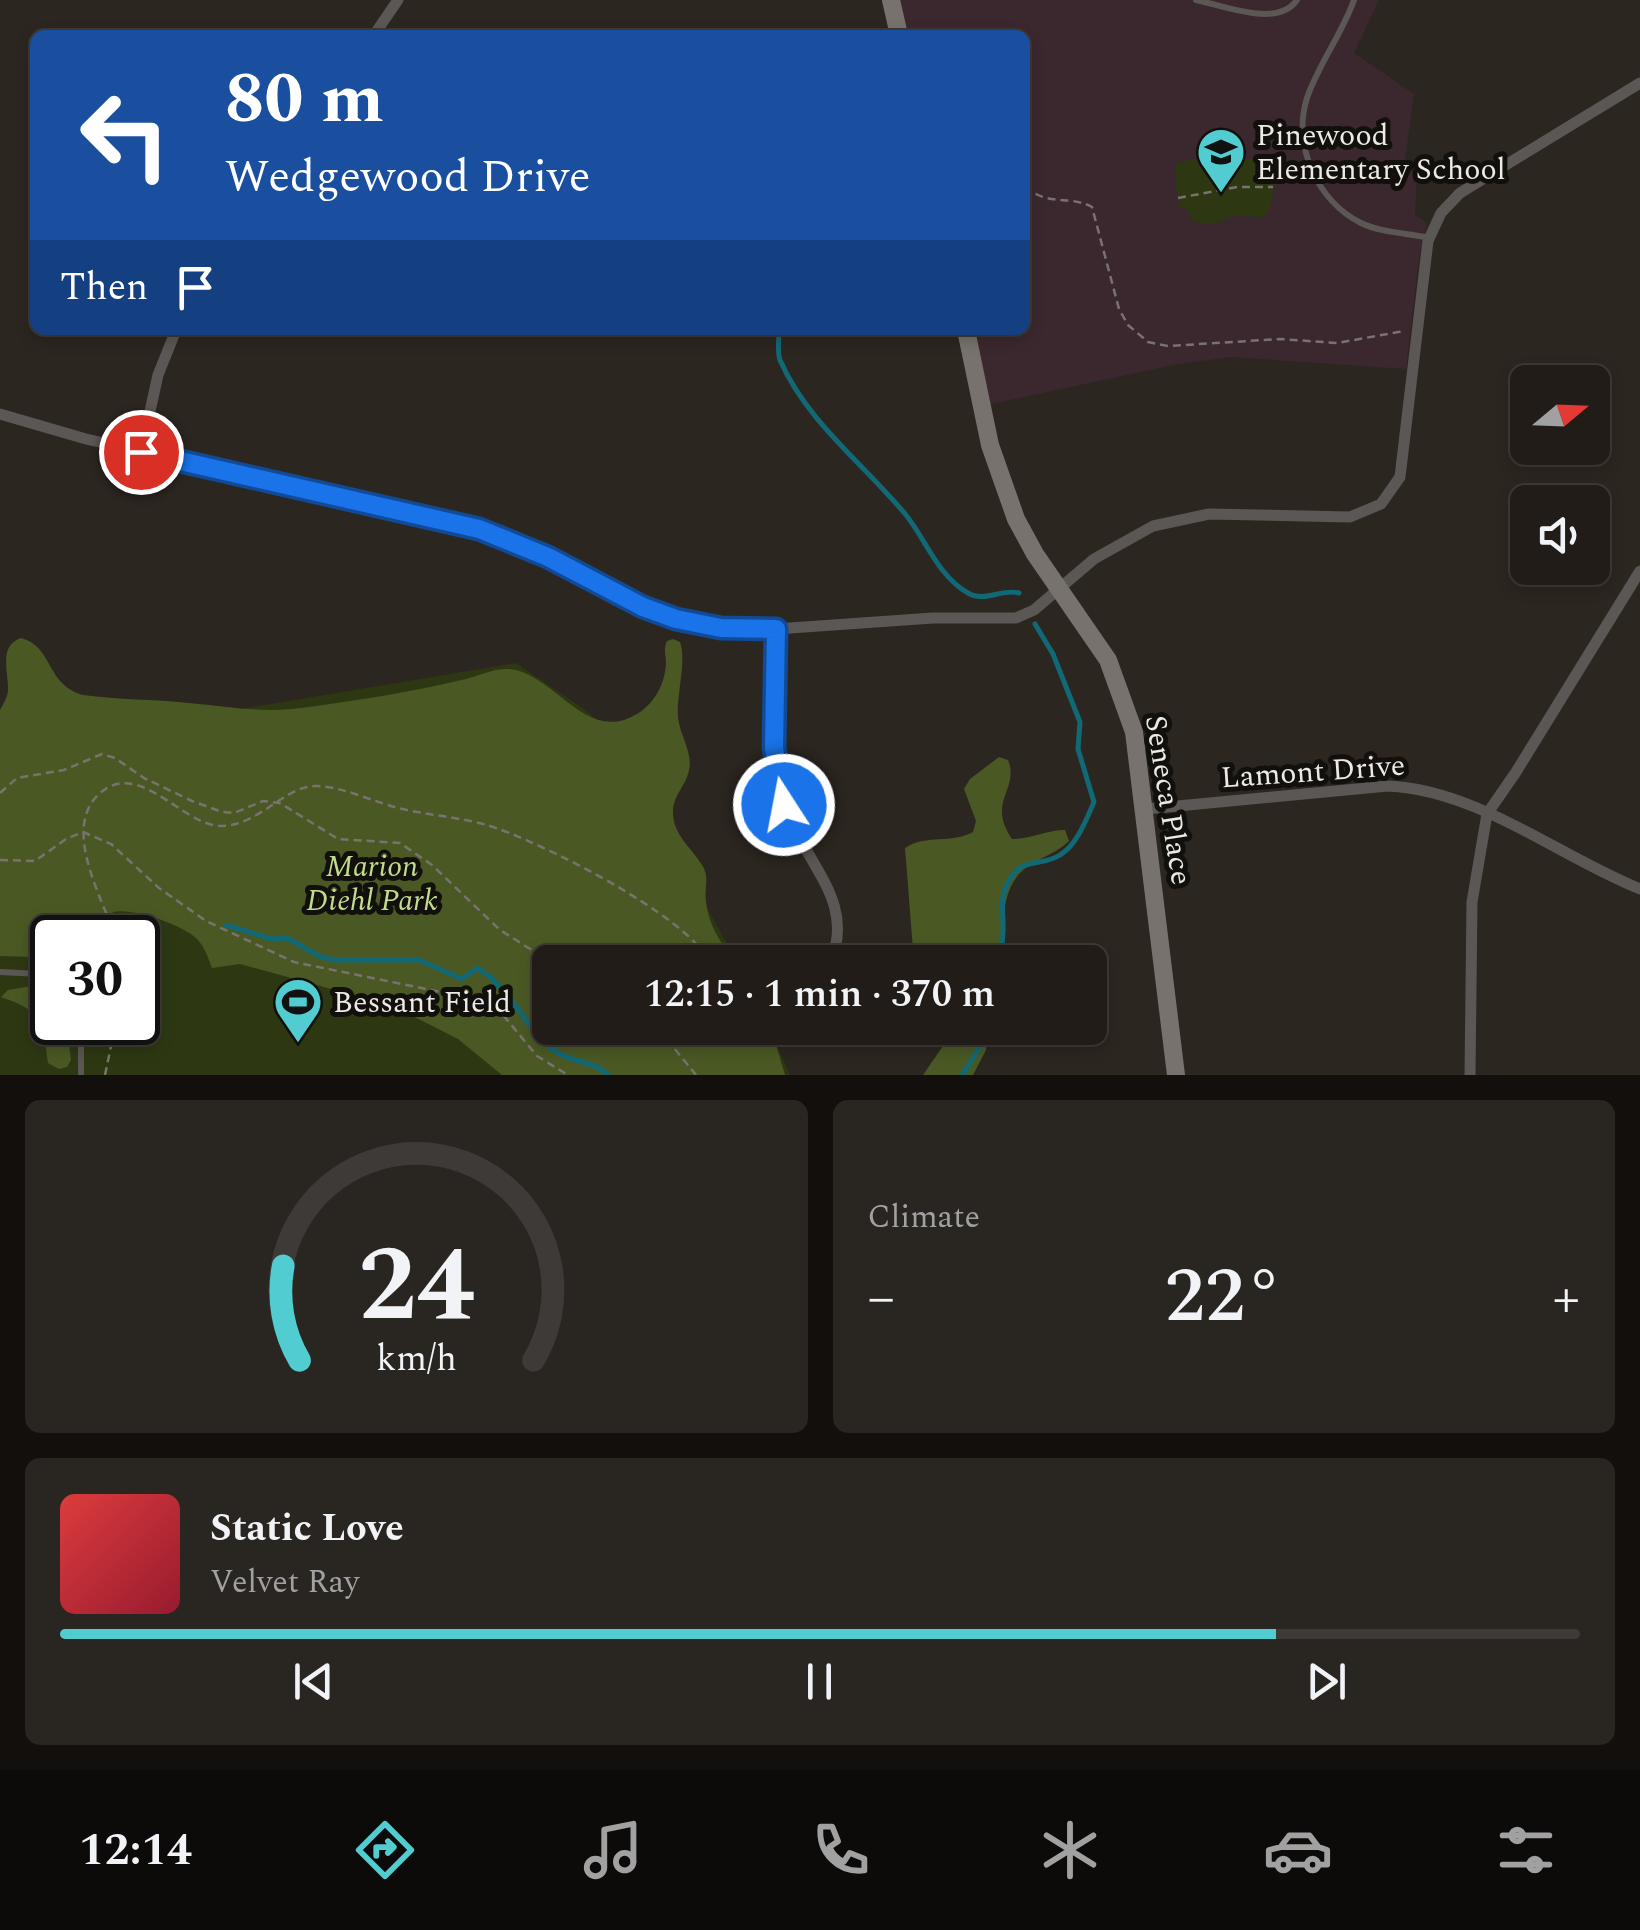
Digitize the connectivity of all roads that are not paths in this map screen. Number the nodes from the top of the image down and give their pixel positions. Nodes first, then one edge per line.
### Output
1 (398, 0) edge
2 (1196, 0) edge
3 (1298, 0) edge
4 (1354, 0) edge
5 (896, 1) edge
6 (377, 30) edge
7 (899, 30) edge
8 (1640, 83) edge
9 (1429, 238) junction
10 (174, 335) edge
11 (967, 335) edge
12 (0, 414) edge
13 (141, 452) junction
14 (1640, 571) edge
15 (1059, 588) junction
16 (776, 629) junction
17 (1146, 808) junction
18 (1486, 814) junction
19 (1640, 889) edge
20 (836, 945) edge
21 (0, 972) edge
22 (30, 973) edge
23 (81, 1045) edge
24 (81, 1075) edge
25 (1176, 1075) edge
26 (1470, 1075) edge

1 - 6 street
2 - 3 lane
4 - 9 lane
5 - 7 street
8 - 9 street
9 - 15 street
10 - 13 street
11 - 15 street, Seneca Place
12 - 13 street
13 - 16 street
14 - 18 street
15 - 16 street
15 - 17 street, Seneca Place
16 - 20 street
17 - 18 street, Lamont Drive
17 - 25 street, Seneca Place
18 - 19 street, Lamont Drive
18 - 26 street
21 - 22 lane
23 - 24 lane

